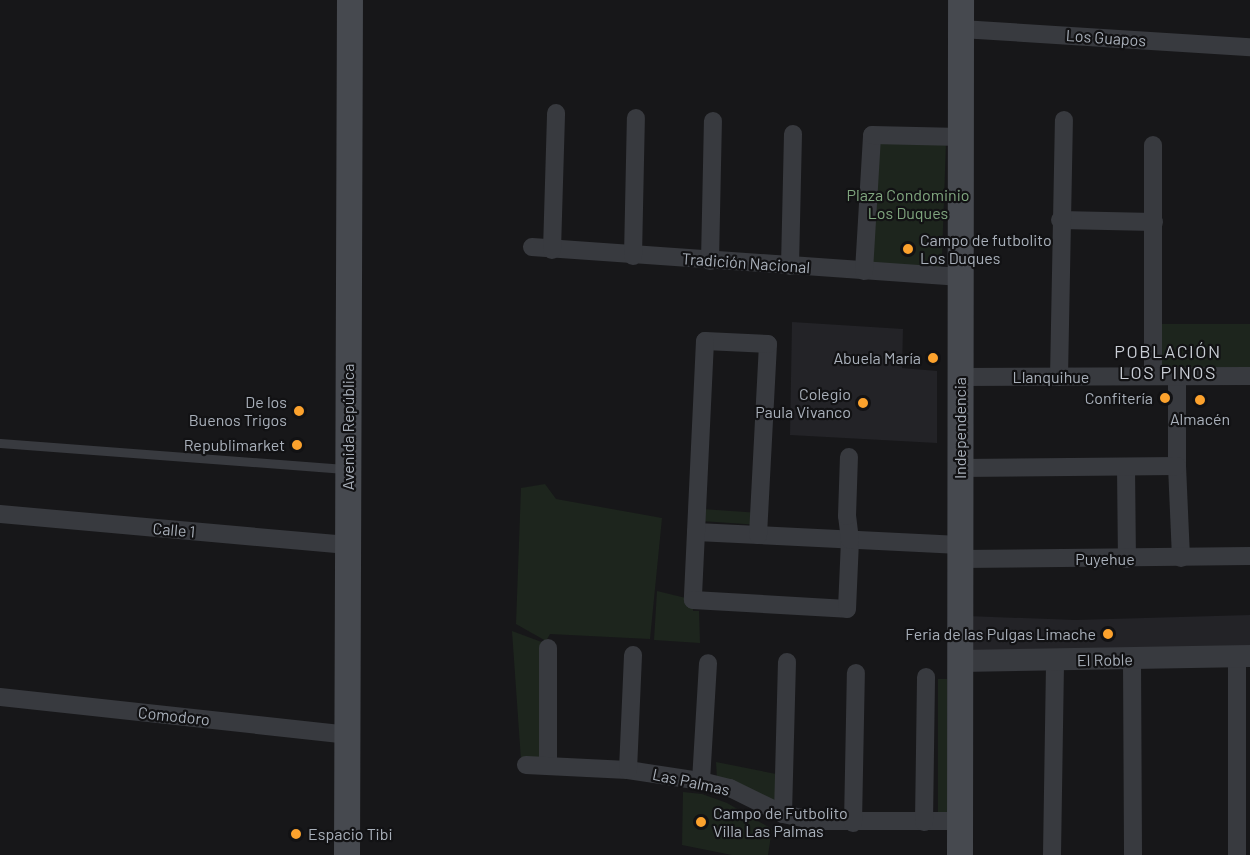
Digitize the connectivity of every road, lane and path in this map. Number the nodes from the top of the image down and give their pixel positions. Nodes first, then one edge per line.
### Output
1 (350, 0) edge
2 (961, 0) edge
3 (961, 29) junction
4 (1250, 47) edge
5 (556, 113) dead end
6 (636, 118) dead end
7 (1064, 120) dead end
8 (713, 121) dead end
9 (793, 134) dead end
10 (961, 137) junction
11 (1153, 145) dead end
12 (1060, 220) junction
13 (1154, 222) junction
14 (532, 247) dead end
15 (552, 249) junction
16 (633, 256) junction
17 (710, 261) junction
18 (790, 266) junction
19 (864, 271) junction
20 (961, 278) junction
21 (1059, 376) junction
22 (1153, 376) junction
23 (1177, 376) junction
24 (1250, 376) edge
25 (960, 377) junction
26 (0, 443) edge
27 (849, 457) dead end
28 (1177, 466) junction
29 (1126, 467) junction
30 (960, 468) junction
31 (348, 469) junction
32 (0, 514) edge
33 (696, 532) junction
34 (758, 535) junction
35 (850, 540) junction
36 (348, 545) junction
37 (960, 552) junction
38 (1250, 556) edge
39 (1181, 558) junction
40 (1126, 559) junction
41 (548, 648) dead end
42 (633, 655) dead end
43 (1243, 657) edge
44 (1132, 660) junction
45 (960, 661) junction
46 (1055, 661) junction
47 (787, 662) dead end
48 (708, 663) dead end
49 (856, 673) dead end
50 (926, 677) dead end
51 (0, 697) edge
52 (347, 735) junction
53 (526, 765) dead end
54 (548, 766) junction
55 (628, 770) junction
56 (701, 781) junction
57 (783, 814) junction
58 (960, 821) junction
59 (924, 822) junction
60 (853, 823) junction
61 (347, 855) edge
62 (960, 855) edge
63 (1052, 855) edge
64 (1133, 855) edge
65 (1237, 855) edge

1 - 31 main road, Avenida República
2 - 3 main road, Independencia
3 - 4 street, Los Guapos
3 - 10 main road, Independencia
5 - 15 street
6 - 16 street
7 - 12 street
8 - 17 street
9 - 18 street
10 - 19 street
10 - 20 main road, Independencia
11 - 13 street
12 - 13 street
12 - 21 street
13 - 22 street
14 - 15 street, Tradición Nacional
15 - 16 street, Tradición Nacional
16 - 17 street, Tradición Nacional
17 - 18 street, Tradición Nacional
18 - 19 street, Tradición Nacional
19 - 20 street, Tradición Nacional
20 - 25 main road, Independencia
21 - 22 street, Llanquihue
21 - 25 street, Llanquihue
22 - 23 street, Llanquihue
23 - 24 street, Llanquihue
23 - 28 street
25 - 30 main road, Independencia
26 - 31 lane
27 - 35 street
28 - 29 street
28 - 39 street
29 - 30 street
29 - 40 street
30 - 37 main road, Independencia
31 - 36 main road, Avenida República
32 - 36 street, Calle 1
33 - 34 street, Puyehue
33 - 34 street
33 - 35 street
34 - 35 street, Puyehue
35 - 37 street, Puyehue
36 - 52 main road, Avenida República
37 - 40 street, Puyehue
37 - 45 main road, Independencia
38 - 39 street, Puyehue
39 - 40 street, Puyehue
41 - 54 street
42 - 55 street
43 - 44 street, El Roble
43 - 65 street
44 - 46 street, El Roble
44 - 64 street
45 - 46 street, El Roble
45 - 58 main road, Independencia
46 - 63 street
47 - 57 street
48 - 56 street
49 - 60 street
50 - 59 street
51 - 52 street, Comodoro
52 - 61 main road, Avenida República
53 - 54 street, Las Palmas
54 - 55 street, Las Palmas
55 - 56 street, Las Palmas
56 - 57 street, Las Palmas
57 - 60 street, Las Palmas
58 - 59 street, Las Palmas
58 - 62 main road, Independencia
59 - 60 street, Las Palmas

